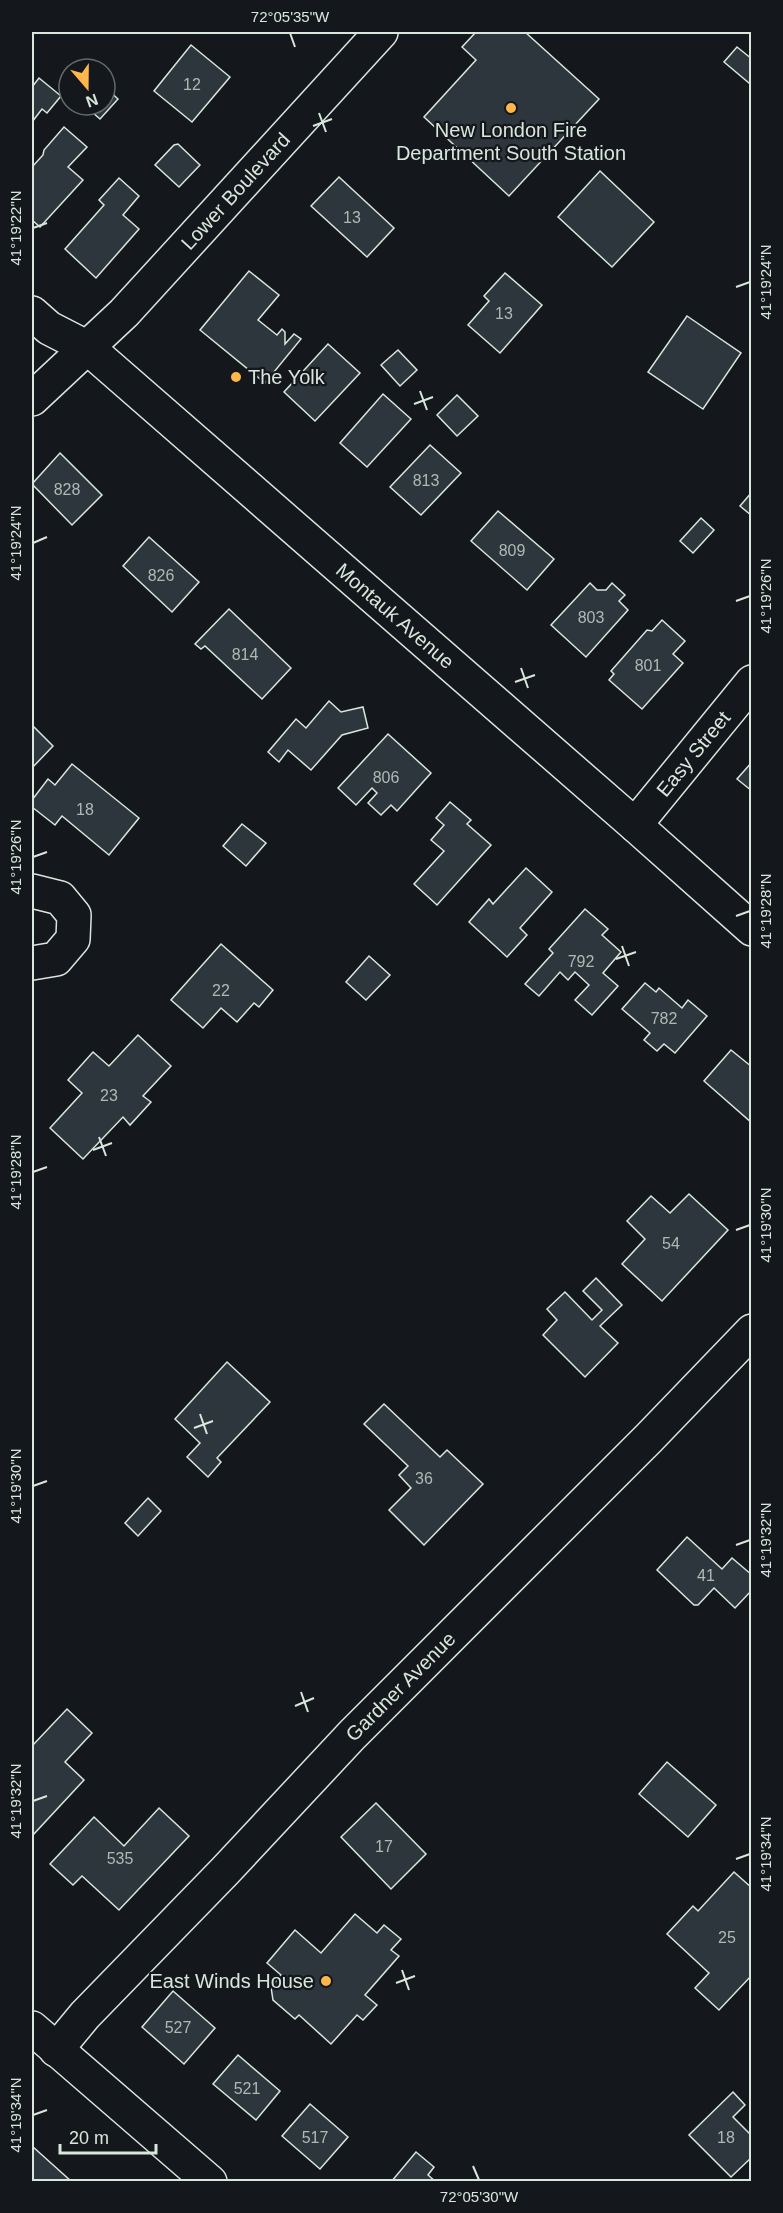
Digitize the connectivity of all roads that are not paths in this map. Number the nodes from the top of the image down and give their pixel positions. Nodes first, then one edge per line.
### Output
1 (381, 32) edge
2 (32, 313) edge
3 (88, 348) junction
4 (32, 399) edge
5 (752, 682) edge
6 (634, 825) junction
7 (32, 891) edge
8 (752, 929) edge
9 (32, 963) edge
10 (752, 1331) edge
11 (32, 2028) edge
12 (56, 2050) junction
13 (210, 2181) edge

1 - 3 street, Lower Boulevard
2 - 3 street, Montauk Avenue
3 - 4 street, Lower Boulevard
3 - 6 street, Montauk Avenue
5 - 6 street, Easy Street
6 - 8 street, Montauk Avenue
7 - 9 street
10 - 12 street, Gardner Avenue
11 - 12 street
12 - 13 street

